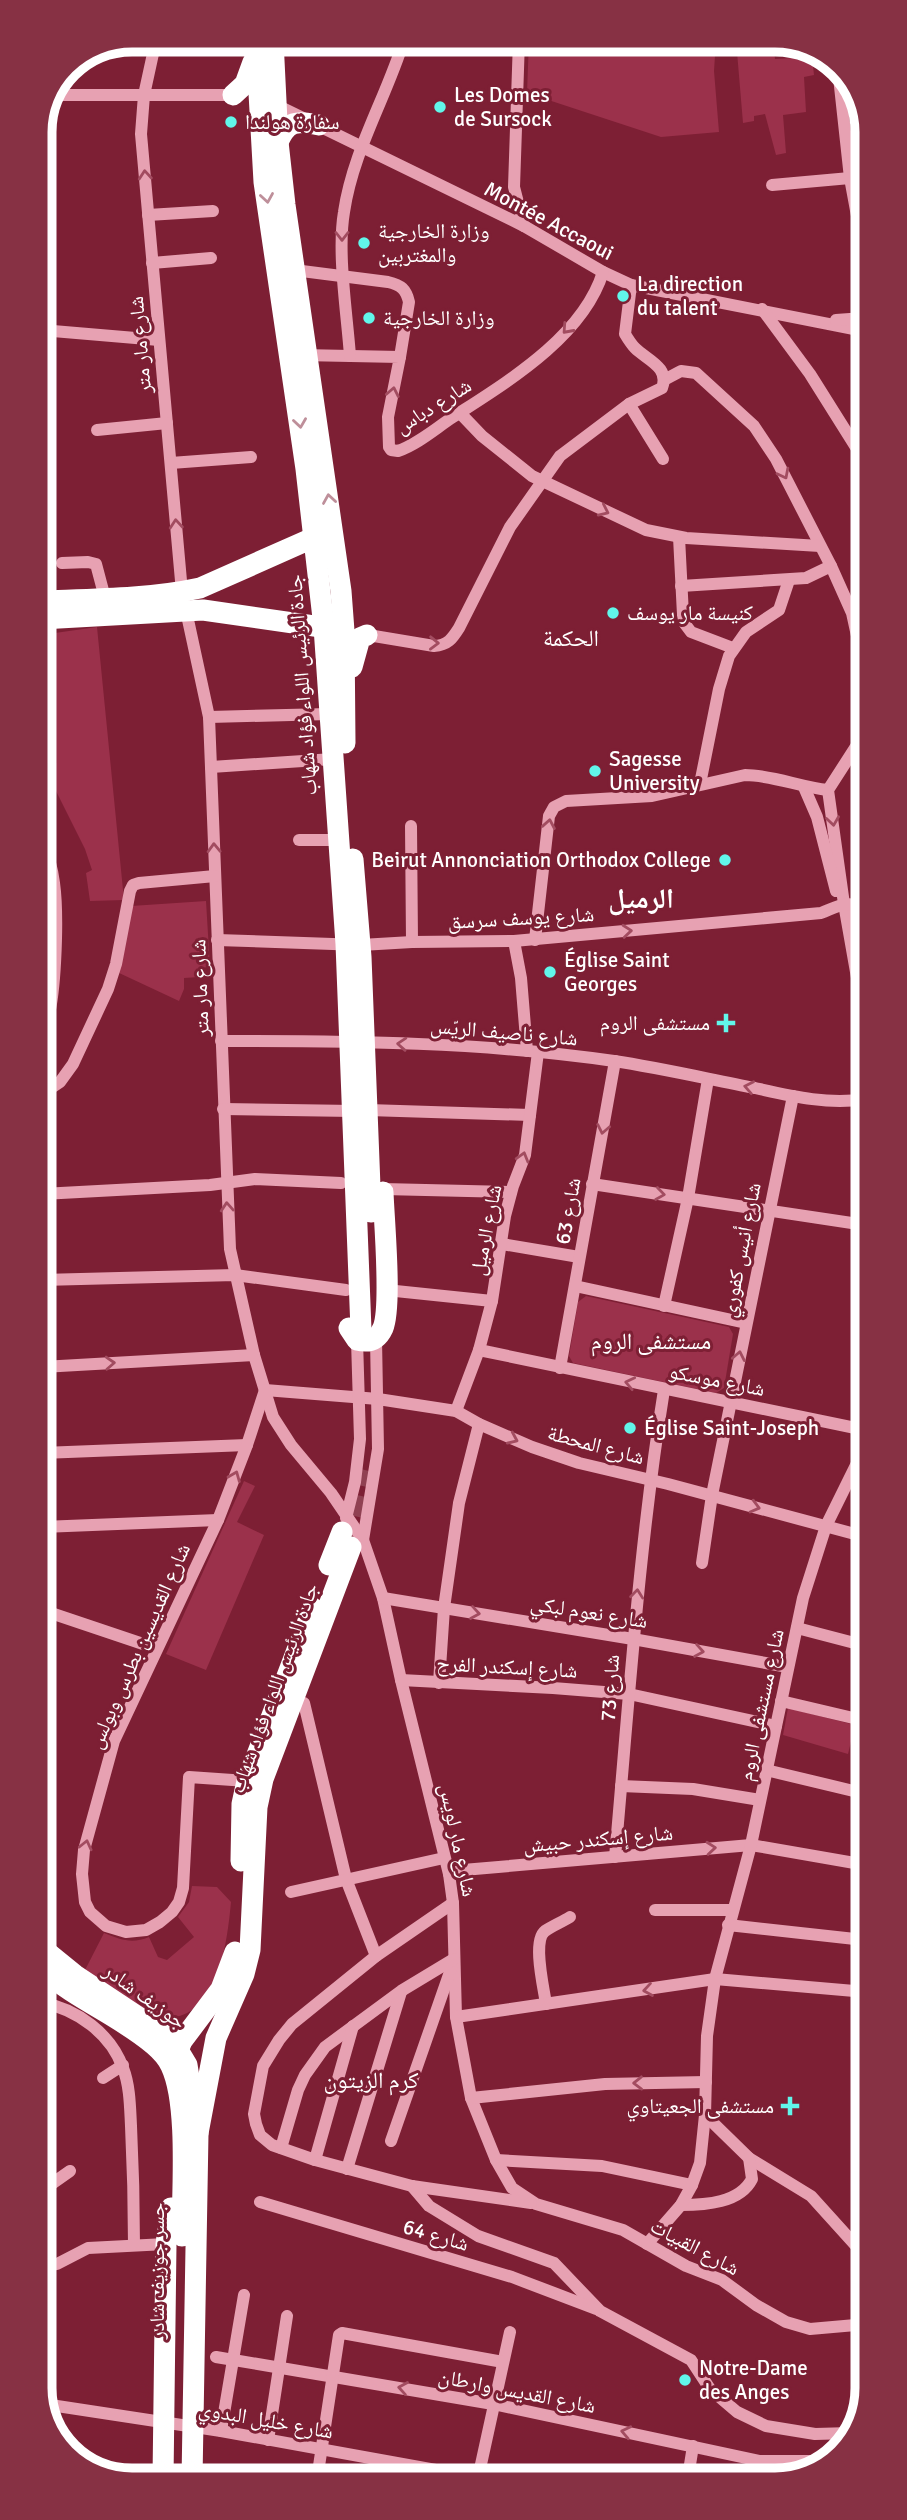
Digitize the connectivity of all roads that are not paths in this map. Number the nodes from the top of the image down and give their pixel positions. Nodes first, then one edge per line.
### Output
1 (153, 52) edge
2 (258, 52) edge
3 (261, 52) edge
4 (265, 52) edge
5 (399, 52) edge
6 (519, 53) edge
7 (276, 83) junction
8 (840, 87) edge
9 (64, 92) edge
10 (144, 95) junction
11 (233, 95) junction
12 (258, 96) junction
13 (277, 105) junction
14 (319, 125) junction
15 (269, 136) junction
16 (362, 146) junction
17 (850, 178) junction
18 (772, 185) dead end
19 (855, 205) edge
20 (213, 211) dead end
21 (148, 215) junction
22 (524, 226) junction
23 (211, 258) dead end
24 (152, 263) junction
25 (294, 270) junction
26 (603, 272) junction
27 (345, 276) junction
28 (631, 285) junction
29 (762, 309) junction
30 (855, 319) edge
31 (819, 321) junction
32 (855, 329) edge
33 (53, 331) edge
34 (159, 340) junction
35 (298, 355) junction
36 (350, 356) junction
37 (400, 358) junction
38 (663, 377) junction
39 (629, 404) junction
40 (460, 413) junction
41 (167, 423) junction
42 (97, 430) dead end
43 (855, 446) edge
44 (251, 457) dead end
45 (663, 459) dead end
46 (171, 463) junction
47 (306, 469) junction
48 (542, 482) junction
49 (315, 537) junction
50 (679, 537) junction
51 (820, 546) junction
52 (287, 550) junction
53 (62, 563) dead end
54 (831, 566) junction
55 (789, 580) junction
56 (681, 586) junction
57 (105, 598) junction
58 (53, 600) edge
59 (189, 608) junction
60 (53, 618) edge
61 (855, 627) edge
62 (334, 629) junction
63 (367, 635) junction
64 (733, 648) junction
65 (337, 716) junction
66 (209, 717) junction
67 (855, 748) edge
68 (332, 759) junction
69 (211, 767) junction
70 (699, 784) junction
71 (804, 787) junction
72 (828, 790) junction
73 (411, 826) dead end
74 (299, 840) dead end
75 (338, 840) junction
76 (53, 870) edge
77 (215, 876) junction
78 (844, 904) junction
79 (855, 904) edge
80 (821, 913) junction
81 (217, 940) junction
82 (535, 940) junction
83 (514, 941) junction
84 (412, 942) junction
85 (353, 944) junction
86 (855, 966) edge
87 (53, 992) edge
88 (221, 1041) junction
89 (358, 1041) junction
90 (533, 1052) junction
91 (615, 1061) junction
92 (708, 1079) junction
93 (53, 1087) edge
94 (793, 1096) junction
95 (855, 1100) edge
96 (223, 1109) junction
97 (530, 1115) junction
98 (361, 1120) junction
99 (225, 1183) junction
100 (341, 1183) junction
101 (592, 1184) junction
102 (383, 1189) junction
103 (511, 1192) junction
104 (53, 1193) edge
105 (688, 1198) junction
106 (768, 1209) junction
107 (855, 1223) edge
108 (502, 1244) junction
109 (579, 1257) junction
110 (235, 1275) junction
111 (52, 1280) edge
112 (575, 1286) junction
113 (346, 1290) junction
114 (386, 1290) junction
115 (492, 1301) junction
116 (664, 1306) junction
117 (746, 1323) junction
118 (367, 1335) junction
119 (479, 1350) junction
120 (254, 1355) junction
121 (52, 1366) edge
122 (560, 1368) junction
123 (265, 1390) junction
124 (664, 1390) junction
125 (359, 1399) junction
126 (378, 1399) junction
127 (730, 1402) junction
128 (456, 1411) junction
129 (479, 1424) junction
130 (855, 1428) edge
131 (247, 1445) junction
132 (52, 1453) edge
133 (855, 1467) edge
134 (649, 1479) junction
135 (712, 1495) junction
136 (218, 1520) junction
137 (826, 1526) junction
138 (52, 1527) edge
139 (350, 1534) junction
140 (855, 1534) edge
141 (702, 1563) dead end
142 (383, 1598) junction
143 (444, 1608) junction
144 (52, 1613) edge
145 (797, 1628) junction
146 (633, 1639) junction
147 (855, 1643) edge
148 (155, 1648) junction
149 (788, 1667) junction
150 (401, 1680) junction
151 (439, 1683) junction
152 (629, 1694) junction
153 (781, 1701) junction
154 (304, 1703) dead end
155 (855, 1718) edge
156 (776, 1726) junction
157 (766, 1770) junction
158 (247, 1781) junction
159 (621, 1786) junction
160 (855, 1791) edge
161 (760, 1800) junction
162 (751, 1845) junction
163 (615, 1857) junction
164 (444, 1858) junction
165 (855, 1863) edge
166 (449, 1874) junction
167 (346, 1879) junction
168 (291, 1892) dead end
169 (453, 1903) junction
170 (655, 1910) dead end
171 (732, 1910) junction
172 (570, 1917) dead end
173 (728, 1925) junction
174 (855, 1939) edge
175 (52, 1956) edge
176 (376, 1956) junction
177 (454, 1959) junction
178 (52, 1978) edge
179 (715, 1979) junction
180 (401, 1991) junction
181 (855, 1991) edge
182 (546, 2004) junction
183 (52, 2006) edge
184 (456, 2017) junction
185 (353, 2026) junction
186 (123, 2065) junction
187 (176, 2066) junction
188 (103, 2077) dead end
189 (706, 2082) junction
190 (471, 2098) junction
191 (705, 2115) junction
192 (198, 2133) junction
193 (391, 2141) dead end
194 (281, 2148) junction
195 (190, 2153) junction
196 (749, 2158) junction
197 (315, 2160) junction
198 (496, 2160) junction
199 (347, 2169) junction
200 (70, 2171) dead end
201 (52, 2184) edge
202 (692, 2185) junction
203 (412, 2186) junction
204 (260, 2202) dead end
205 (536, 2204) junction
206 (681, 2205) junction
207 (189, 2223) junction
208 (623, 2230) joint
209 (166, 2244) junction
210 (647, 2244) junction
211 (134, 2245) junction
212 (855, 2245) edge
213 (52, 2265) edge
214 (244, 2295) dead end
215 (600, 2311) junction
216 (287, 2316) dead end
217 (855, 2325) edge
218 (510, 2332) dead end
219 (216, 2357) dead end
220 (233, 2360) junction
221 (503, 2362) junction
222 (280, 2367) junction
223 (334, 2376) junction
224 (493, 2404) junction
225 (55, 2406) edge
226 (165, 2423) junction
227 (214, 2430) junction
228 (840, 2433) edge
229 (268, 2440) junction
230 (693, 2446) junction
231 (322, 2449) junction
232 (805, 2461) edge
233 (163, 2467) edge
234 (179, 2467) edge
235 (192, 2467) edge
236 (209, 2467) edge
237 (319, 2467) edge
238 (422, 2467) edge
239 (481, 2468) edge
240 (689, 2468) edge

1 - 10 street, شارع مار متر
2 - 11 highway
3 - 12 highway, جادة الرئيس اللواء فؤاد شهاب
4 - 7 highway, جادة الرئيس اللواء فؤاد شهاب
5 - 16 street
6 - 22 street
7 - 12 highway
7 - 13 highway, جادة الرئيس اللواء فؤاد شهاب
8 - 17 street
9 - 10 street
10 - 11 street
21 -> 10 street, شارع مار متر
11 - 12 street
12 - 13 street, Montée Accaoui
12 - 15 highway, جادة الرئيس اللواء فؤاد شهاب
13 - 14 street, Montée Accaoui
13 - 15 highway, جادة الرئيس اللواء فؤاد شهاب
14 - 15 highway
14 - 16 street, Montée Accaoui
15 - 25 highway, جادة الرئيس اللواء فؤاد شهاب
15 -> 35 highway, جادة الرئيس اللواء فؤاد شهاب
16 - 22 street, Montée Accaoui
16 -> 27 street
17 - 18 street
17 - 19 street
20 - 21 street
21 - 24 street, شارع مار متر
22 - 26 street, Montée Accaoui
23 - 24 street
24 - 34 street, شارع مار متر
25 - 27 street
25 - 35 highway, جادة الرئيس اللواء فؤاد شهاب
26 - 28 street, Montée Accaoui
26 -> 40 street, شارع دباس
27 - 36 street
27 - 37 street
28 - 29 street, Montée Accaoui
28 - 38 street
29 - 31 street, Montée Accaoui
29 - 43 street
30 - 31 street, Montée Accaoui
31 - 32 street, Montée Accaoui
33 - 34 street
34 - 41 street, شارع مار متر
35 - 36 street
35 -> 47 highway, جادة الرئيس اللواء فؤاد شهاب
62 -> 35 highway, جادة الرئيس اللواء فؤاد شهاب
36 - 37 street
40 -> 37 street, شارع دباس
38 - 39 street
38 -> 51 street
39 - 45 street
39 - 48 street
40 - 48 street
41 - 42 street
41 - 46 street, شارع مار متر
44 - 46 street
59 -> 46 street, شارع مار متر
47 - 49 highway, جادة الرئيس اللواء فؤاد شهاب
47 - 52 highway
48 -> 50 street
63 -> 48 street
49 - 52 highway
49 - 62 highway, جادة الرئيس اللواء فؤاد شهاب
50 - 51 street
50 - 56 street
51 - 54 street
52 - 59 highway
53 - 57 street
54 - 55 street
54 - 61 street
55 - 56 street
55 - 64 street
56 - 64 street
57 - 58 highway
57 - 59 highway
59 - 60 highway
59 - 62 highway
59 - 66 street, شارع مار متر
62 - 63 street
62 - 65 highway, جادة الرئيس اللواء فؤاد شهاب
63 - 65 highway
64 - 70 street
65 - 66 street
65 - 68 highway, جادة الرئيس اللواء فؤاد شهاب
65 - 85 highway, جادة الرئيس اللواء فؤاد شهاب
66 - 69 street, شارع مار متر
67 - 72 street
68 - 69 street
68 - 75 highway, جادة الرئيس اللواء فؤاد شهاب
77 -> 69 street, شارع مار متر
70 - 71 street
82 -> 70 street
71 - 72 street
71 - 80 street
72 -> 78 street
73 - 84 street
74 - 75 street
75 - 85 highway, جادة الرئيس اللواء فؤاد شهاب
76 - 87 street
77 - 81 street, شارع مار متر
77 - 93 street
78 - 79 street
78 - 80 street, شارع يوسف سرسق
78 - 86 street
82 -> 80 street, شارع يوسف سرسق
81 - 85 street, شارع يوسف سرسق
81 - 88 street, شارع مار متر
82 - 83 street, شارع يوسف سرسق
83 - 84 street, شارع يوسف سرسق
83 - 90 street, شارع الرميل
84 - 85 street, شارع يوسف سرسق
85 - 89 highway, جادة الرئيس اللواء فؤاد شهاب
88 - 89 street, شارع ناصيف الريّس
88 - 96 street, شارع مار متر
90 -> 89 street, شارع ناصيف الريّس
89 - 98 highway, جادة الرئيس اللواء فؤاد شهاب
90 - 91 street, شارع ناصيف الريّس
90 - 97 street, شارع الرميل
91 - 92 street, شارع ناصيف الريّس
91 -> 101 street, شارع 63
94 -> 92 street, شارع ناصيف الريّس
92 - 105 street
94 - 95 street, شارع ناصيف الريّس
94 - 106 street, شارع أنيس كفوري
96 - 98 street
96 - 99 street, شارع مار متر
97 - 98 street
103 -> 97 street, شارع الرميل
98 - 100 highway
98 - 102 highway
98 - 118 highway, جادة الرئيس اللواء فؤاد شهاب
99 - 100 street
99 - 104 street
110 -> 99 street, شارع مار متر
100 - 113 highway
101 -> 105 street
101 - 109 street, شارع 63
102 - 103 street
102 - 114 highway
103 - 108 street, شارع الرميل
105 - 106 street
105 - 116 street
106 - 107 street
106 - 117 street, شارع أنيس كفوري
108 - 109 street
108 - 115 street, شارع الرميل
109 - 112 street, شارع 63
110 - 111 street
110 - 113 street
110 - 120 street, شارع مار متر
112 - 116 street
112 - 122 street, شارع 63
113 - 118 highway
114 - 115 street
114 - 118 highway
115 - 119 street, شارع الرميل
116 - 117 street
127 -> 117 street, شارع أنيس كفوري
118 - 125 street
118 - 126 street
119 - 122 street, شارع موسكو
119 - 128 street, شارع الرميل
121 -> 120 street
120 - 123 street, شارع مار متر
124 -> 122 street, شارع موسكو
123 - 125 street, شارع المحطة
123 - 131 street, شارع القديسين بطرس وبولس
123 - 139 street, شارع مار لويس
124 - 127 street, شارع موسكو
124 - 134 street, شارع 73
125 - 126 street, شارع المحطة
125 - 139 street
126 - 128 street, شارع المحطة
126 - 139 street
127 - 130 street, شارع موسكو
127 - 135 street, شارع أنيس كفوري
128 - 129 street, شارع المحطة
129 -> 134 street, شارع المحطة
129 - 143 street
131 - 132 street
136 -> 131 street, شارع القديسين بطرس وبولس
133 - 137 street, شارع مستشفى الروم
134 - 135 street, شارع المحطة
146 -> 134 street, شارع 73
135 -> 137 street, شارع المحطة
135 - 141 street, شارع أنيس كفوري
136 - 138 street
136 - 148 street, شارع القديسين بطرس وبولس
137 - 140 street, شارع المحطة
137 - 145 street, شارع مستشفى الروم
139 - 142 street, شارع مار لويس
139 - 158 highway, جادة الرئيس اللواء فؤاد شهاب
139 - 192 highway, جادة الرئيس اللواء فؤاد شهاب
142 - 143 street, شارع نعوم لبكي
142 - 150 street, شارع مار لويس
143 -> 146 street, شارع نعوم لبكي
143 - 151 street
144 - 148 street
145 - 147 street
145 - 149 street, شارع مستشفى الروم
146 -> 149 street, شارع نعوم لبكي
146 - 152 street, شارع 73
158 -> 148 street, شارع القديسين بطرس وبولس
149 - 153 street, شارع مستشفى الروم
150 - 151 street, شارع إسكندر الفرح
150 - 164 street, شارع مار لويس
151 - 152 street, شارع إسكندر الفرح
152 - 156 street, شارع إسكندر الفرح
152 - 159 street, شارع 73
153 - 155 street
153 - 156 street, شارع مستشفى الروم
154 - 167 street
156 - 157 street, شارع مستشفى الروم
157 - 160 street
157 - 161 street, شارع مستشفى الروم
158 - 187 highway, جادة الرئيس اللواء فؤاد شهاب
159 - 161 street
159 - 163 street, شارع 73
161 - 162 street, شارع مستشفى الروم
163 -> 162 street, شارع إسكندر حبيش
162 - 165 street, شارع إسكندر حبيش
162 - 171 street, شارع مستشفى الروم
163 - 166 street, شارع إسكندر حبيش
164 - 166 street, شارع مار لويس
164 - 167 street
166 - 169 street, شارع مار لويس
167 - 168 street
167 - 176 street
169 - 176 street
169 - 177 street, شارع مار لويس
170 - 171 street
171 - 173 street, شارع مستشفى الروم
172 - 182 street
173 - 174 street
173 - 179 street, شارع مستشفى الروم
175 - 187 highway, جوزيف شادر
176 - 194 street
177 - 180 street
177 - 184 street, شارع مار لويس
177 - 193 street
178 - 187 highway, جوزيف شادر
179 - 181 street
179 -> 182 street
179 - 189 street, شارع مستشفى الروم
180 - 185 street
180 - 199 street
182 - 184 street
183 - 186 street
184 - 190 street, شارع مار لويس
185 - 194 street
185 - 197 street
186 - 188 street
186 - 211 street
187 - 192 highway, جوزيف شادر
187 - 195 highway, جسر جوزيف شادر
189 -> 190 street
189 - 191 street, شارع مستشفى الروم
190 - 198 street, شارع مار لويس
191 - 196 street
191 - 202 street, شارع مستشفى الروم
192 - 195 highway, جوزيف شادر
194 - 197 street
195 - 207 highway, جسر جوزيف شادر
195 - 209 highway
195 - 227 highway
196 - 206 street
196 - 212 street
197 - 199 street
198 - 202 street
198 - 205 street, شارع مار لويس
199 - 203 street
200 - 201 street
202 - 206 street, شارع مستشفى الروم
203 - 205 street
203 - 215 street
204 - 215 street, شارع 64
205 - 208 street, شارع مار لويس
206 - 210 street, شارع مستشفى الروم
207 - 234 highway, جسر جوزيف شادر
207 - 235 highway, جسر جوزيف شادر
208 - 210 street, شارع القبيات
209 - 211 street
209 - 226 highway
210 - 217 street, شارع القبيات
211 - 213 street
214 - 220 street
215 - 228 street
216 - 222 street
218 - 221 street
219 - 220 street, شارع القديس وارطان
220 - 222 street, شارع القديس وارطان
220 - 227 street
221 - 223 street
221 - 224 street
222 - 223 street, شارع القديس وارطان
222 - 229 street
224 -> 223 street, شارع القديس وارطان
223 - 231 street
230 -> 224 street, شارع القديس وارطان
224 - 239 street
225 - 226 street, شارع خليل البدوي
226 - 227 street, شارع خليل البدوي
226 - 233 highway
227 - 229 street, شارع خليل البدوي
227 - 236 highway
229 - 231 street, شارع خليل البدوي
230 - 232 street, شارع القديس وارطان
230 - 240 street
231 - 237 street
231 - 238 street, شارع خليل البدوي

